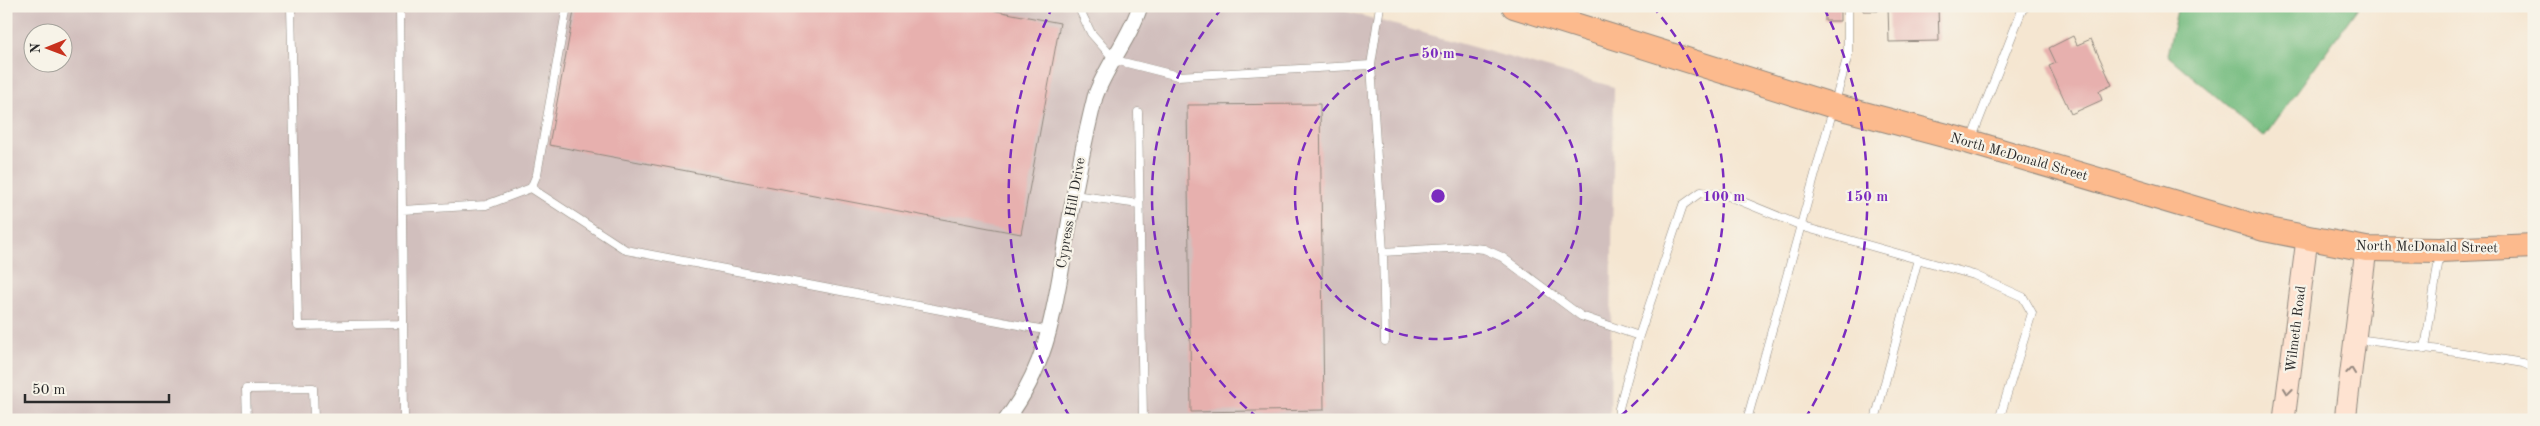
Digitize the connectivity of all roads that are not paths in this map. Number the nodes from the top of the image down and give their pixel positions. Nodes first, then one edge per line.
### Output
1 (291, 6) edge
2 (400, 6) edge
3 (567, 6) edge
4 (1078, 6) edge
5 (1140, 6) edge
6 (1380, 6) edge
7 (1514, 6) edge
8 (1848, 6) edge
9 (2027, 6) edge
10 (1115, 60) junction
11 (1371, 65) junction
12 (1834, 106) junction
13 (1138, 112) dead end
14 (1970, 142) junction
15 (531, 188) junction
16 (1074, 194) junction
17 (1139, 204) junction
18 (402, 210) junction
19 (1801, 225) junction
20 (2307, 239) junction
21 (2534, 246) edge
22 (2366, 249) junction
23 (2440, 250) junction
24 (1383, 252) junction
25 (1918, 259) junction
26 (404, 324) junction
27 (1050, 330) junction
28 (1639, 336) junction
29 (2355, 339) junction
30 (1385, 341) dead end
31 (2425, 349) junction
32 (2534, 368) edge
33 (247, 420) edge
34 (314, 420) edge
35 (404, 420) edge
36 (1006, 420) edge
37 (1143, 420) edge
38 (1619, 420) edge
39 (1747, 420) edge
40 (1876, 420) edge
41 (1999, 420) edge
42 (2284, 420) edge
43 (2345, 420) edge

1 - 26 lane
2 - 18 lane
3 - 15 lane
4 - 10 lane
5 - 10 street, Cypress Hill Drive
6 - 11 lane
7 - 12 main road, North McDonald Street
8 - 12 lane
9 - 14 lane
10 - 11 lane
10 - 16 street, Cypress Hill Drive
11 - 24 lane
12 - 14 main road, North McDonald Street
12 - 19 lane
13 - 17 lane
14 - 20 main road, North McDonald Street
15 - 18 lane
15 - 27 lane
16 - 17 lane
16 - 27 street, Cypress Hill Drive
17 - 37 lane
18 - 26 lane
19 - 25 lane
19 - 28 lane
19 - 39 lane
20 - 22 main road, North McDonald Street
20 -> 42 main road, Wilmeth Road
21 - 23 main road, North McDonald Street
22 - 23 main road, North McDonald Street
22 - 29 main road
23 - 31 lane
24 - 28 lane
24 - 30 lane
25 - 40 lane
25 - 41 lane
26 - 35 lane
27 - 36 street, Cypress Hill Drive
28 - 38 lane
29 - 31 lane
43 -> 29 main road
31 - 32 lane
33 - 34 lane

